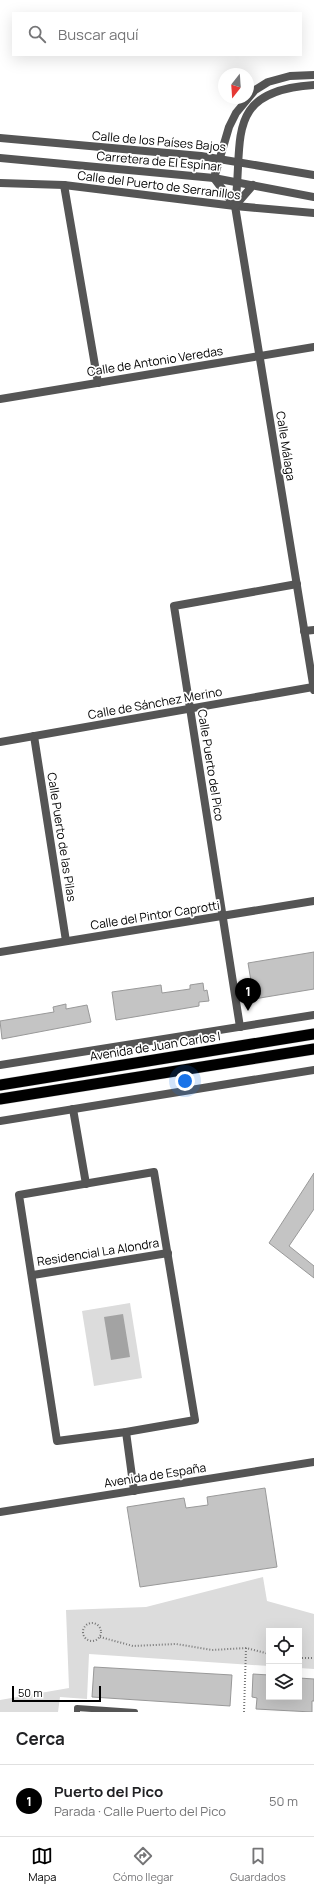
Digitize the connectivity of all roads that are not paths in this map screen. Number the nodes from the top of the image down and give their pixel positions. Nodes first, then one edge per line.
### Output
1 (314, 74) edge
2 (314, 85) edge
3 (0, 138) edge
4 (0, 158) edge
5 (219, 158) junction
6 (237, 161) junction
7 (314, 176) edge
8 (214, 178) junction
9 (237, 182) junction
10 (0, 183) edge
11 (253, 185) junction
12 (64, 186) junction
13 (314, 197) edge
14 (235, 206) junction
15 (314, 213) edge
16 (314, 347) edge
17 (259, 356) junction
18 (98, 383) junction
19 (0, 399) edge
20 (296, 584) junction
21 (314, 630) edge
22 (304, 631) junction
23 (314, 689) edge
24 (190, 708) junction
25 (34, 736) junction
26 (0, 742) edge
27 (314, 901) edge
28 (222, 916) junction
29 (66, 941) junction
30 (0, 952) edge
31 (314, 1015) edge
32 (240, 1027) junction
33 (314, 1034) edge
34 (314, 1049) edge
35 (0, 1065) edge
36 (314, 1070) edge
37 (0, 1085) edge
38 (0, 1099) edge
39 (73, 1109) junction
40 (0, 1121) edge
41 (86, 1184) junction
42 (168, 1253) junction
43 (33, 1275) junction
44 (126, 1432) junction
45 (314, 1462) edge
46 (134, 1491) junction
47 (0, 1512) edge
48 (77, 1712) edge
49 (135, 1712) edge

1 - 5 street
2 - 6 street, Calle Málaga
3 - 5 street, Calle de los Países Bajos
4 - 8 street, Carretera de El Espinar
5 - 6 street, Calle de los Países Bajos
5 - 8 street
6 - 7 street, Calle de los Países Bajos
6 - 9 street, Calle Málaga
8 - 9 street, Carretera de El Espinar
8 - 14 street, Calle Málaga
9 - 11 street, Carretera de El Espinar
9 - 14 street, Calle Málaga
10 - 12 street, Calle del Puerto de Serranillos
11 - 13 street, Carretera de El Espinar
11 - 14 street
12 - 14 street, Calle del Puerto de Serranillos
12 - 18 street
14 - 15 street, Calle del Puerto de Serranillos
14 - 17 street, Calle Málaga
16 - 17 street, Calle de Antonio Veredas
17 - 18 street, Calle de Antonio Veredas
17 - 20 street, Calle Málaga
18 - 19 street, Calle de Antonio Veredas
20 - 22 street, Calle Málaga
20 - 24 street, Calle Puerto del Pico
21 - 22 street
22 - 23 street, Calle Málaga
23 - 24 street, Calle de Sánchez Merino
24 - 25 street, Calle de Sánchez Merino
24 - 28 street, Calle Puerto del Pico
25 - 26 street, Calle de Sánchez Merino
25 - 29 street, Calle Puerto de las Pilas
27 - 28 street, Calle del Pintor Caprotti
28 - 29 street, Calle del Pintor Caprotti
28 - 32 street, Calle Puerto del Pico
29 - 30 street, Calle del Pintor Caprotti
31 - 32 street, Avenida de Juan Carlos I
32 - 35 street, Avenida de Juan Carlos I
33 - 37 highway, Avenida de Juan Carlos I
34 - 38 highway
36 - 39 street
39 - 40 street
39 - 41 street
41 - 42 street
41 - 43 street
42 - 43 street, Residencial La Alondra
42 - 44 street
43 - 44 street
44 - 46 street
45 - 46 street, Avenida de España
46 - 47 street, Avenida de España
48 - 49 lane

